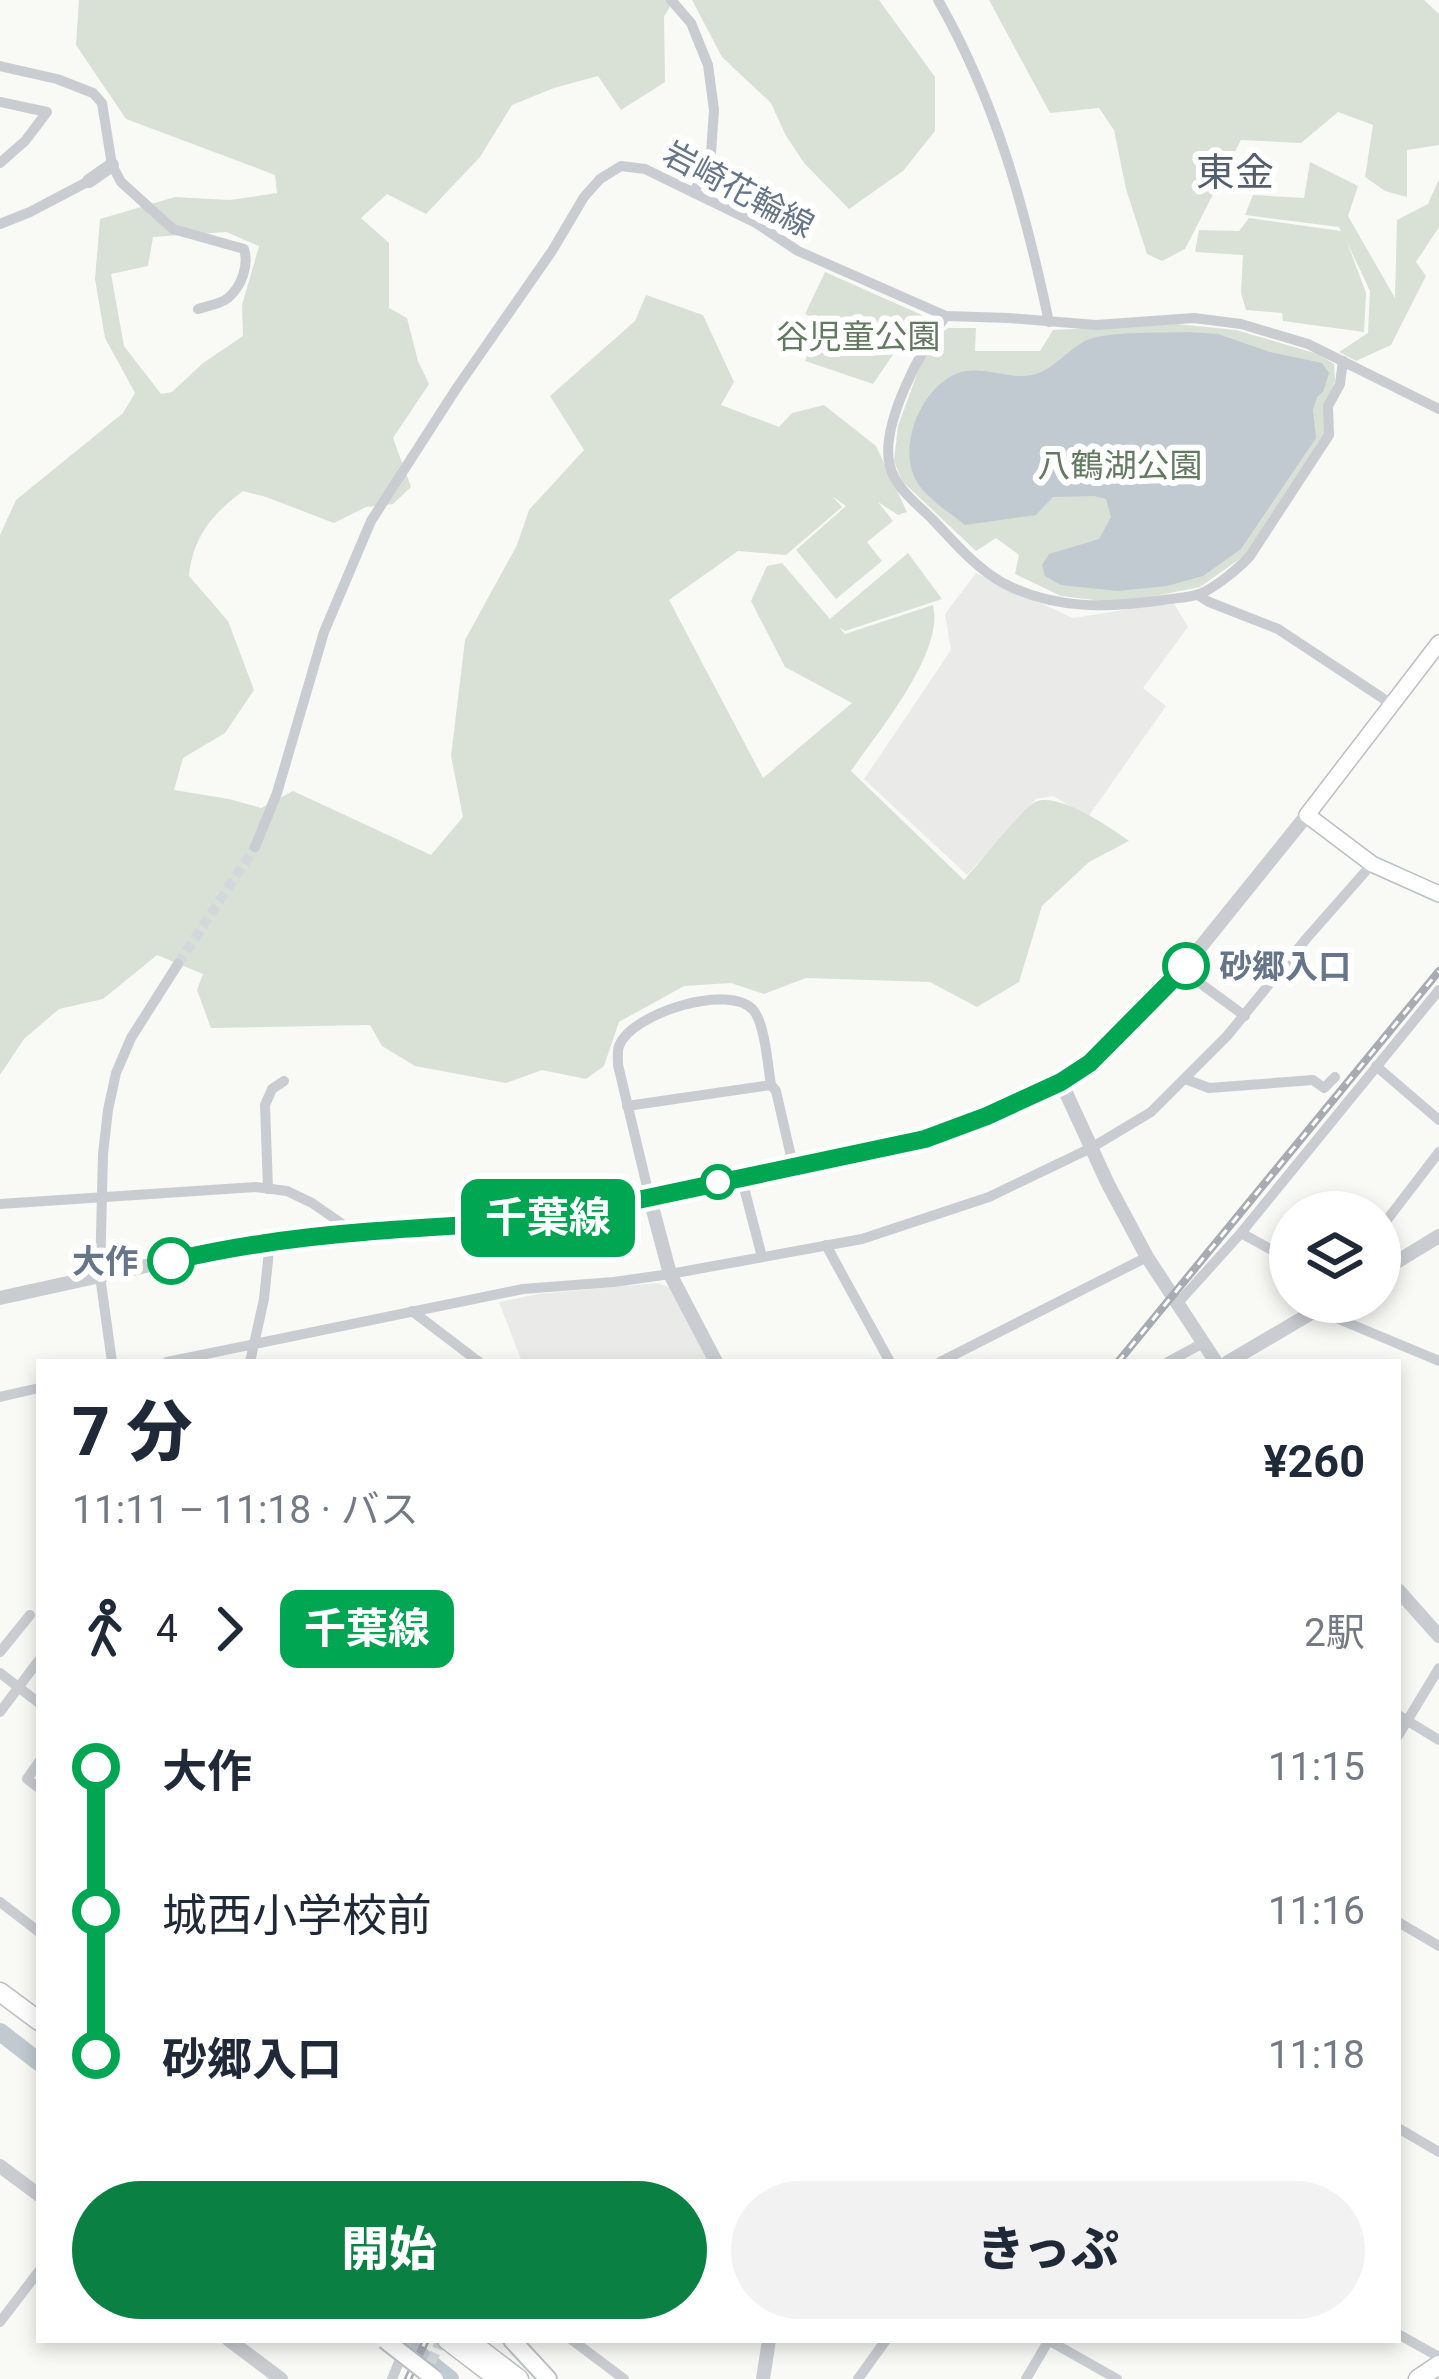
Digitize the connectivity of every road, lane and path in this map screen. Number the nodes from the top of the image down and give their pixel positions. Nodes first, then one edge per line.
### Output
1 (671, 0) edge
2 (938, 0) edge
3 (0, 66) edge
4 (0, 102) edge
5 (0, 163) edge
6 (112, 166) junction
7 (89, 181) joint
8 (694, 193) junction
9 (0, 224) edge
10 (198, 309) dead end
11 (946, 316) junction
12 (1049, 322) junction
13 (1343, 362) junction
14 (1439, 409) edge
15 (1198, 595) junction
16 (1439, 643) edge
17 (1393, 705) junction
18 (1307, 815) junction
19 (255, 847) tunnel mouth
20 (1372, 864) junction
21 (1439, 894) edge
22 (178, 964) tunnel mouth
23 (1182, 970) junction
24 (1439, 992) edge
25 (1245, 1016) junction
26 (1376, 1066) junction
27 (1335, 1078) dead end
28 (1185, 1079) junction
29 (284, 1081) dead end
30 (1061, 1082) junction
31 (771, 1085) junction
32 (628, 1106) junction
33 (1439, 1120) edge
34 (1090, 1148) junction
35 (1439, 1152) edge
36 (793, 1165) junction
37 (741, 1176) junction
38 (268, 1189) junction
39 (102, 1198) junction
40 (650, 1198) junction
41 (1401, 1202) edge
42 (0, 1204) edge
43 (354, 1232) junction
44 (1241, 1233) junction
45 (1439, 1236) edge
46 (270, 1241) junction
47 (826, 1245) junction
48 (1269, 1248) edge
49 (762, 1257) junction
50 (1147, 1257) junction
51 (1401, 1259) edge
52 (670, 1274) junction
53 (100, 1276) junction
54 (0, 1298) edge
55 (1177, 1304) junction
56 (412, 1311) junction
57 (1295, 1323) edge
58 (1360, 1323) edge
59 (1203, 1343) junction
60 (255, 1345) junction
61 (112, 1359) edge
62 (183, 1359) edge
63 (251, 1359) edge
64 (475, 1359) edge
65 (714, 1359) edge
66 (888, 1359) edge
67 (946, 1359) edge
68 (1174, 1359) edge
69 (1214, 1359) edge
70 (1233, 1359) edge
71 (1439, 1361) edge
72 (36, 1389) edge
73 (0, 1396) edge
74 (1401, 1593) edge
75 (30, 1615) dead end
76 (1439, 1636) edge
77 (0, 1652) edge
78 (36, 1664) edge
79 (1439, 1669) edge
80 (0, 1673) edge
81 (19, 1687) junction
82 (36, 1700) edge
83 (0, 1712) edge
84 (1402, 1717) edge
85 (1439, 1740) edge
86 (0, 1902) edge
87 (1401, 1924) edge
88 (36, 1930) edge
89 (1439, 1946) edge
90 (0, 1992) edge
91 (0, 2005) edge
92 (36, 2018) edge
93 (36, 2030) edge
94 (1401, 2130) edge
95 (1439, 2152) edge
96 (0, 2166) edge
97 (36, 2193) edge
98 (36, 2275) edge
99 (0, 2322) edge
100 (1401, 2336) edge
101 (233, 2343) edge
102 (389, 2343) edge
103 (407, 2343) edge
104 (457, 2343) edge
105 (458, 2343) edge
106 (515, 2343) edge
107 (576, 2343) edge
108 (769, 2343) edge
109 (884, 2343) edge
110 (1046, 2343) edge
111 (1053, 2343) edge
112 (1439, 2361) edge
113 (280, 2379) edge
114 (392, 2379) edge
115 (435, 2379) edge
116 (498, 2379) edge
117 (519, 2379) edge
118 (548, 2379) edge
119 (624, 2379) edge
120 (763, 2379) edge
121 (859, 2379) edge
122 (1026, 2379) edge
123 (1117, 2379) edge
124 (1418, 2379) edge

1 - 8 street
2 - 12 street
3 - 6 street
4 - 5 street
6 - 7 street
6 - 10 street
7 - 9 street
8 - 11 street, 岩崎花輪線
8 - 19 street, 岩崎花輪線
11 - 12 street, 岩崎花輪線
11 - 15 street
12 - 13 street, 岩崎花輪線
13 - 14 street, 岩崎花輪線
13 - 15 street
15 - 17 street
16 - 17 main road
17 - 18 main road
18 - 20 main road
18 - 23 street
20 - 21 main road
20 - 25 street
22 - 39 street
23 - 25 street
23 - 30 street
24 - 26 street
25 - 28 street
26 - 33 street
26 - 44 street
27 - 28 street
28 - 34 street
29 - 38 street
30 - 34 street
30 - 36 street
31 - 32 street
31 - 32 street
31 - 36 street
32 - 40 street
34 - 47 street
34 - 50 street
35 - 41 street
36 - 37 street
37 - 40 street
37 - 49 street
38 - 39 street
38 - 43 street
39 - 42 street
39 - 53 street
40 - 43 street
40 - 52 street
43 - 46 street
44 - 48 street
44 - 55 street
45 - 51 street
46 - 53 street
46 - 60 street
47 - 49 street
47 - 66 street
49 - 52 street
50 - 55 street
50 - 67 street
52 - 56 street
52 - 65 street
53 - 54 street
53 - 61 street
55 - 59 street
56 - 60 street
56 - 64 street
57 - 70 street
58 - 71 street
59 - 68 street
59 - 69 street
60 - 62 street
60 - 63 street
72 - 73 street
74 - 76 street
75 - 77 street
78 - 81 street
79 - 84 street
80 - 81 street
81 - 82 street
81 - 83 street
84 - 85 street
86 - 88 street
87 - 89 street
90 - 92 highway
91 - 93 highway
94 - 95 street
96 - 97 street
98 - 99 street
100 - 112 street
101 - 113 street
102 - 115 main road, bridge
103 - 114 street
104 - 116 highway
105 - 117 highway
106 - 118 main road
107 - 119 street
108 - 120 street
109 - 121 street
110 - 122 street
111 - 123 street
112 - 124 highway

